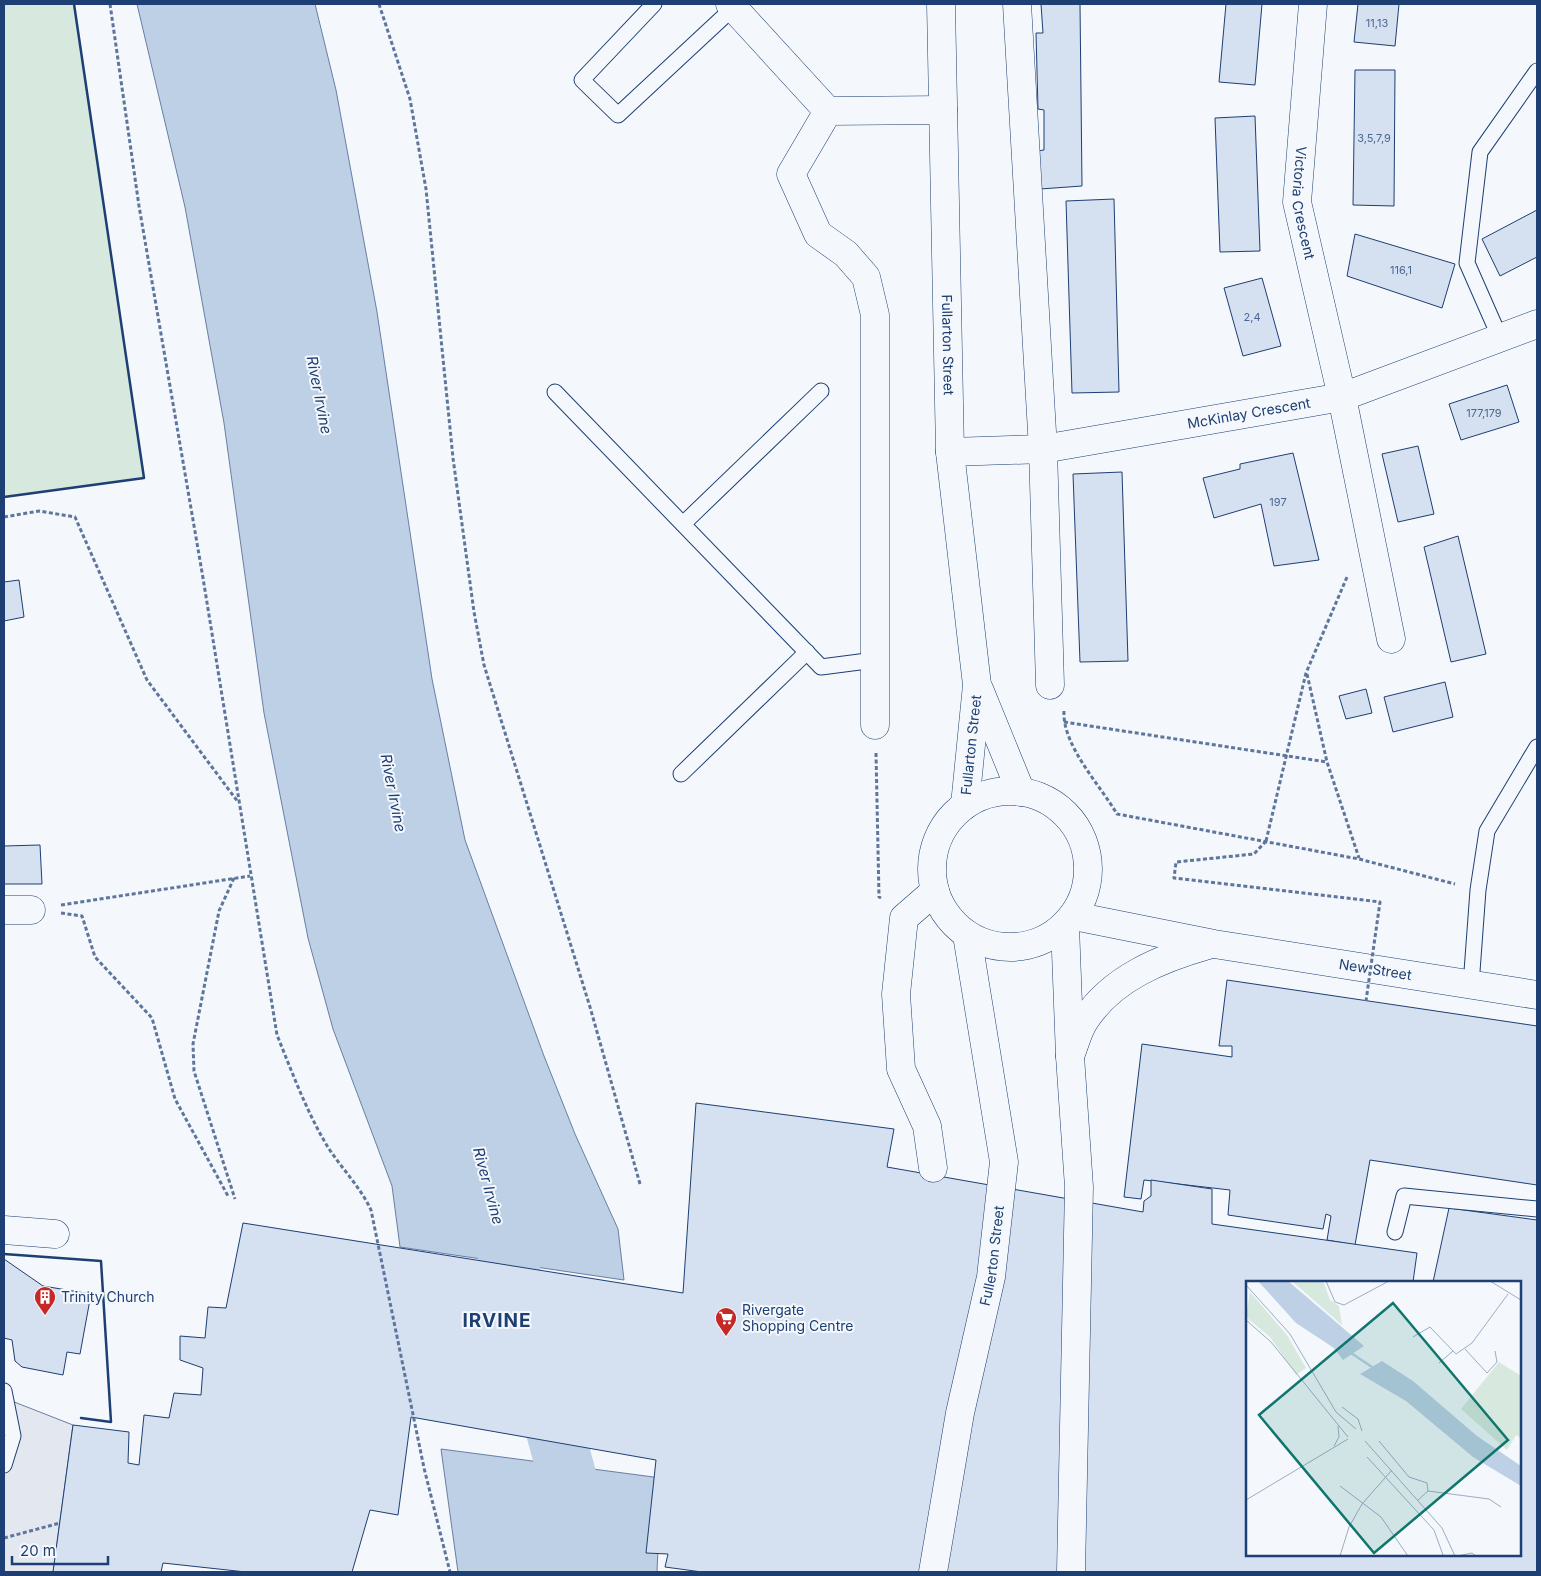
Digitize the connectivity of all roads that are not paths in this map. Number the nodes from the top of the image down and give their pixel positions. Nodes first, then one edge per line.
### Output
1 (654, 4) edge
2 (941, 4) edge
3 (1017, 4) edge
4 (1313, 4) edge
5 (732, 6) edge
6 (1537, 71) edge
7 (943, 110) junction
8 (828, 111) junction
9 (1537, 324) edge
10 (1500, 338) junction
11 (821, 391) dead end
12 (555, 392) dead end
13 (1342, 398) junction
14 (1043, 449) junction
15 (950, 452) junction
16 (682, 524) junction
17 (1391, 639) dead end
18 (807, 652) junction
19 (875, 660) junction
20 (977, 685) junction
21 (1050, 685) road end
22 (876, 725) road end
23 (1537, 747) edge
24 (680, 774) dead end
25 (1021, 792) junction
26 (965, 805) junction
27 (935, 892) junction
28 (4, 910) edge
29 (31, 910) road end
30 (1069, 921) junction
31 (967, 935) junction
32 (1214, 944) junction
33 (1471, 985) junction
34 (1537, 995) edge
35 (1070, 1056) junction
36 (933, 1168) dead end
37 (1537, 1209) edge
38 (4, 1230) edge
39 (1395, 1232) dead end
40 (55, 1234) dead end
41 (4, 1391) edge
42 (4, 1465) edge
43 (933, 1572) edge
44 (1071, 1572) edge

1 - 5 lane
2 - 7 street, Fullarton Street
3 - 14 street
4 - 13 street, Victoria Crescent
5 - 8 street
6 - 10 lane
7 - 8 street
7 - 15 street, Fullarton Street
8 - 19 street
9 - 10 street, McKinlay Crescent
10 - 13 street, McKinlay Crescent
11 - 16 lane
12 - 16 lane
13 - 14 street, McKinlay Crescent
13 - 17 street, Victoria Crescent
14 - 15 street, McKinlay Crescent
14 - 21 street
15 - 20 street, Fullarton Street
16 - 18 lane
18 - 19 lane
18 - 24 lane
19 - 22 street
20 - 25 street, Fullarton Street
20 - 26 street, Fullarton Street
23 - 33 lane
25 - 26 street
25 - 30 street
26 - 27 street
27 - 31 street
27 - 36 street
28 - 29 street
30 - 31 street
30 - 32 street, New Street
30 - 35 street
31 - 43 street, Fullerton Street
32 - 33 street, New Street
32 - 35 street, New Street
33 - 34 street, New Street
35 - 44 street
37 - 39 lane
38 - 40 street
41 - 42 lane

